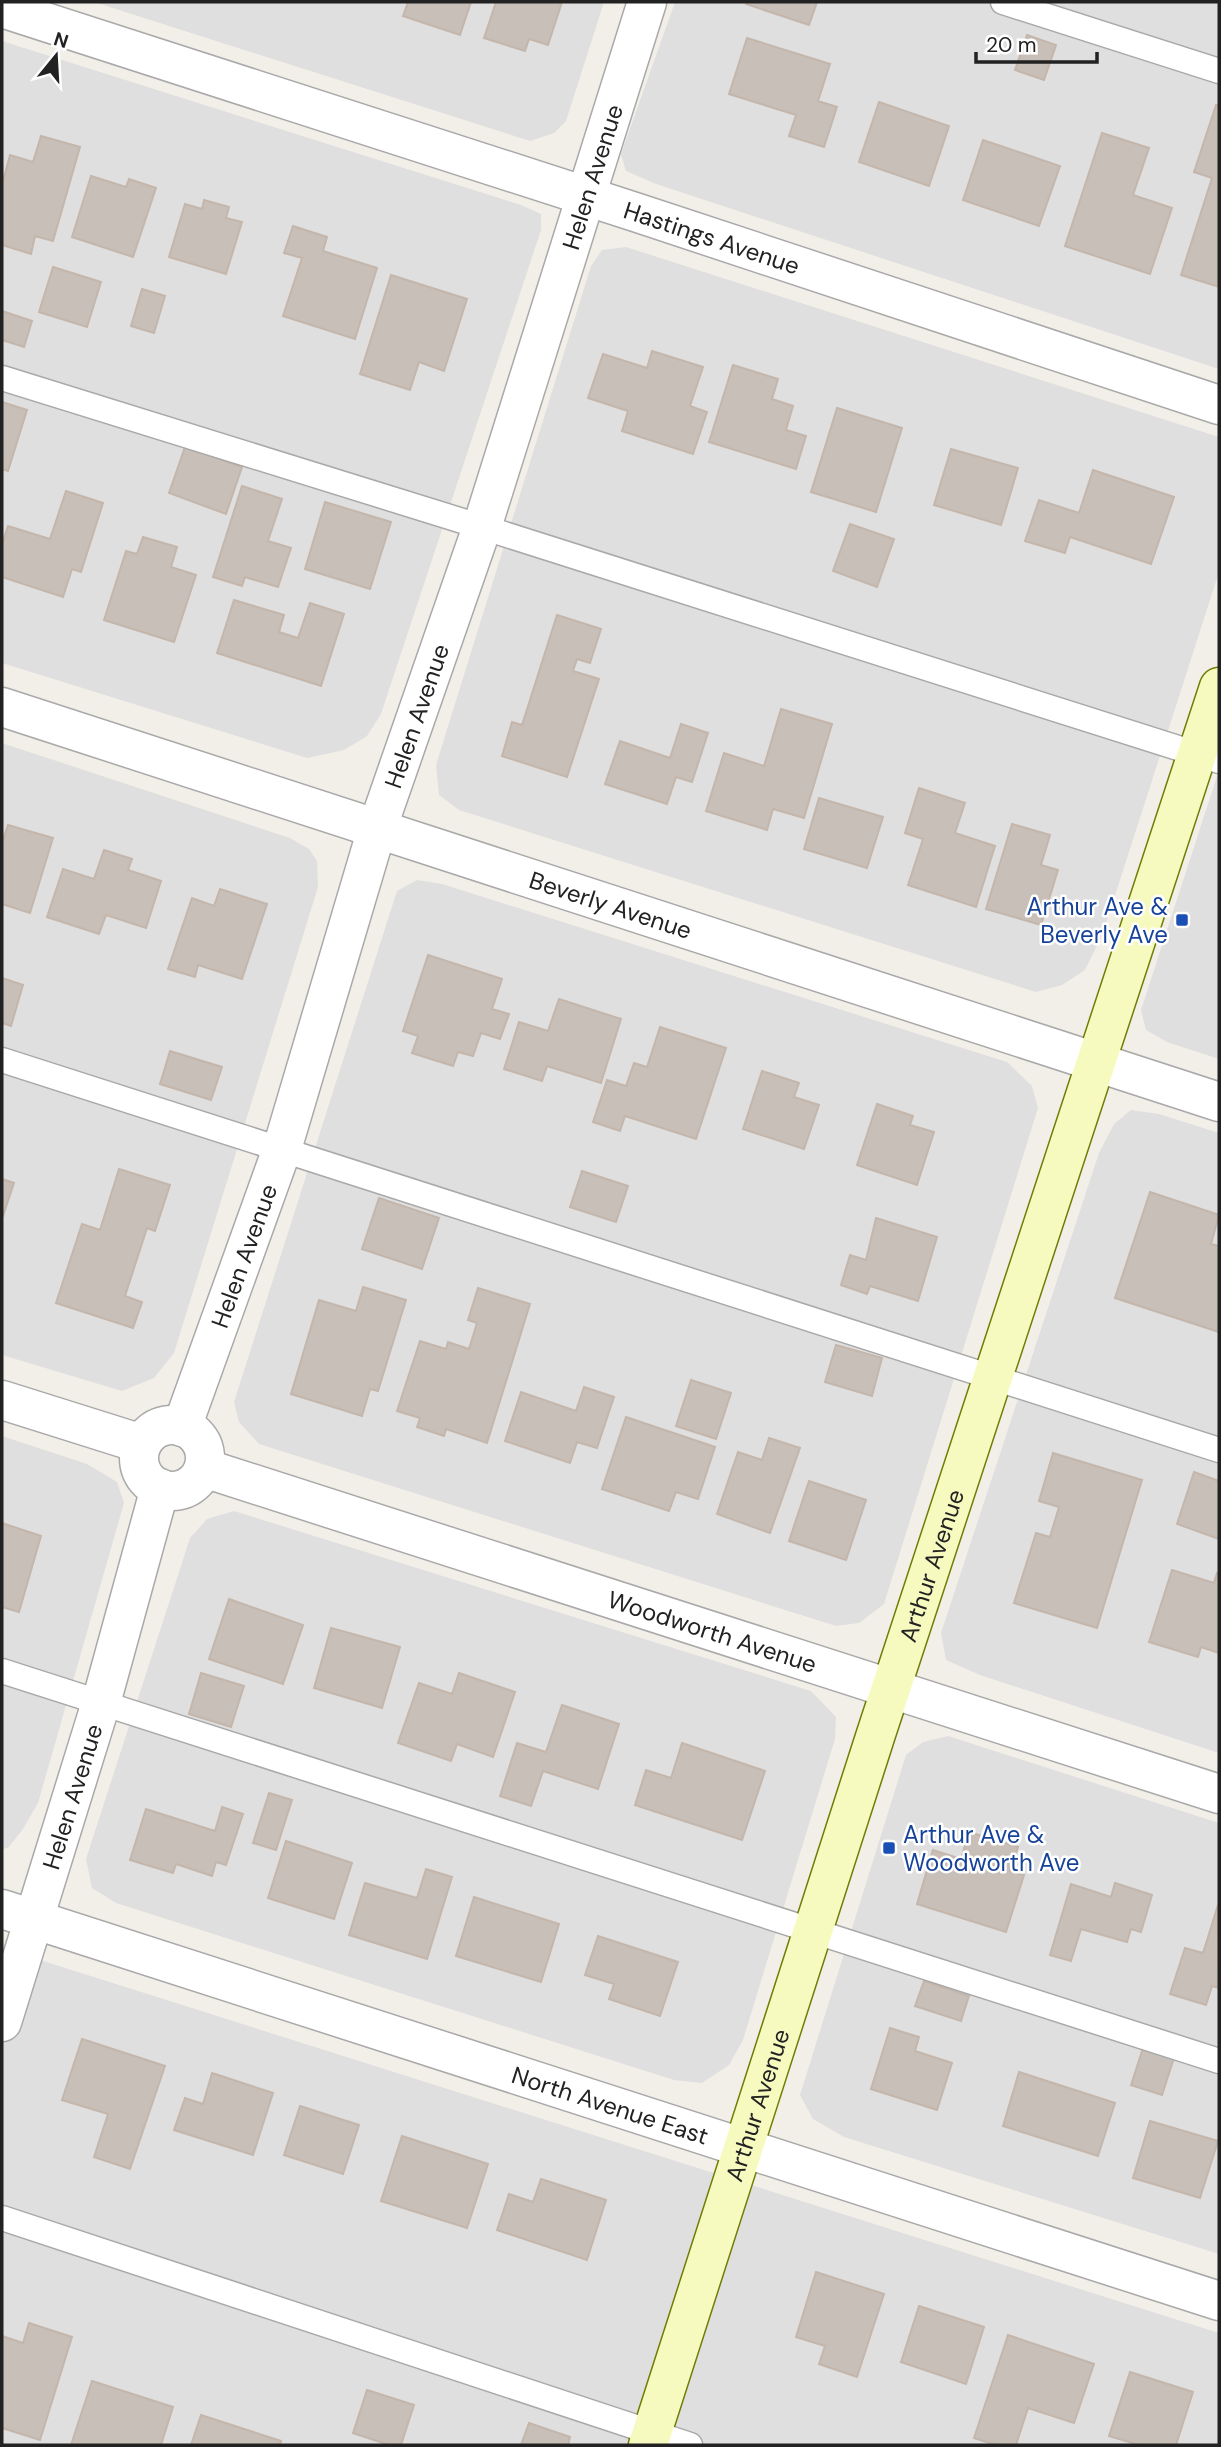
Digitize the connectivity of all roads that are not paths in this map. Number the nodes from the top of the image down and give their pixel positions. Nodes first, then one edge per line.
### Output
1 (647, 2) edge
2 (1003, 2) edge
3 (2, 8) edge
4 (1219, 71) edge
5 (587, 196) junction
6 (2, 378) edge
7 (1219, 405) edge
8 (482, 527) junction
9 (1219, 687) edge
10 (2, 707) edge
11 (1208, 758) edge
12 (377, 829) junction
13 (2, 1060) edge
14 (1097, 1062) junction
15 (1219, 1102) edge
16 (282, 1149) junction
17 (993, 1376) junction
18 (2, 1400) edge
19 (182, 1427) junction
20 (142, 1444) junction
21 (1219, 1450) edge
22 (204, 1468) junction
23 (160, 1488) junction
24 (2, 1671) edge
25 (891, 1689) junction
26 (101, 1703) junction
27 (1219, 1794) edge
28 (18, 1914) edge
29 (813, 1930) junction
30 (2, 2022) edge
31 (1219, 2061) edge
32 (743, 2147) junction
33 (2, 2218) edge
34 (1219, 2301) edge
35 (650, 2439) edge
36 (690, 2445) edge

1 - 5 street, Helen Avenue
2 - 4 lane
3 - 5 street, Hastings Avenue
5 - 7 street, Hastings Avenue
5 - 8 street, Helen Avenue
6 - 8 lane
8 - 11 lane
8 - 12 street, Helen Avenue
9 - 11 street, Arthur Avenue
10 - 12 street, Beverly Avenue
11 - 14 street, Arthur Avenue
12 - 14 street, Beverly Avenue
12 - 16 street, Helen Avenue
13 - 16 lane
14 - 15 street, Beverly Avenue
14 - 17 street, Arthur Avenue
16 - 17 lane
16 - 19 street, Helen Avenue
17 - 21 lane
17 - 25 street, Arthur Avenue
18 - 20 street
19 - 20 street
19 - 22 street
20 - 23 street
22 - 23 street
22 - 25 street, Woodworth Avenue
23 - 26 street, Helen Avenue
24 - 26 lane
25 - 27 street, Woodworth Avenue
25 - 29 street, Arthur Avenue
26 - 28 street, Helen Avenue
26 - 29 lane
28 - 30 street, Helen Avenue
28 - 32 street, North Avenue East
29 - 31 lane
29 - 32 street, Arthur Avenue
32 - 34 street, North Avenue East
32 - 35 street, Arthur Avenue
33 - 35 lane
35 - 36 lane

